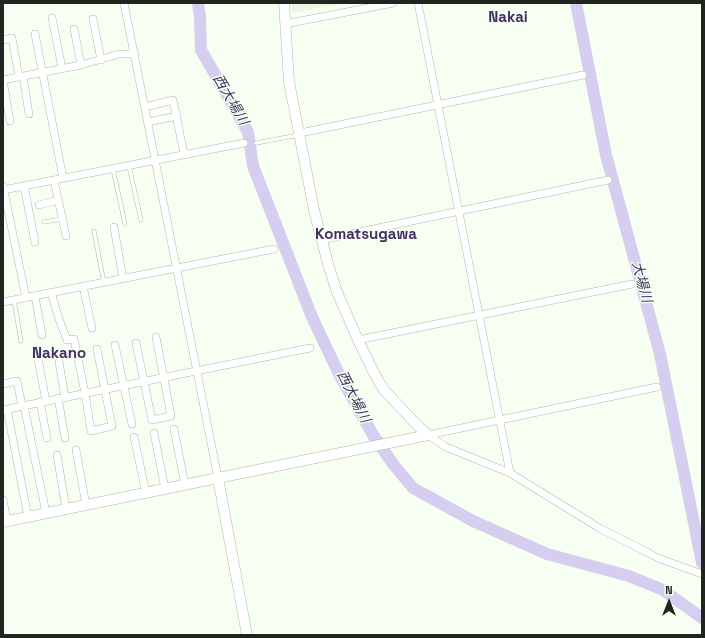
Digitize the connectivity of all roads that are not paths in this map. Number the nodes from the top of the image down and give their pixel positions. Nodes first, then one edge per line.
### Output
1 (124, 3) edge
2 (284, 3) edge
3 (393, 3) edge
4 (418, 3) edge
5 (52, 18) dead end
6 (93, 19) dead end
7 (286, 24) junction
8 (74, 30) dead end
9 (35, 34) dead end
10 (3, 40) edge
11 (135, 54) junction
12 (101, 60) junction
13 (81, 64) junction
14 (62, 68) junction
15 (42, 73) junction
16 (583, 75) dead end
17 (21, 77) junction
18 (3, 80) edge
19 (438, 105) junction
20 (145, 107) junction
21 (29, 114) dead end
22 (177, 116) junction
23 (10, 120) dead end
24 (148, 122) junction
25 (300, 134) junction
26 (244, 143) dead end
27 (256, 143) dead end
28 (184, 154) junction
29 (155, 160) junction
30 (129, 166) junction
31 (113, 169) junction
32 (63, 178) junction
33 (54, 180) junction
34 (608, 180) dead end
35 (24, 186) junction
36 (3, 188) edge
37 (58, 200) junction
38 (39, 205) dead end
39 (460, 211) junction
40 (62, 219) junction
41 (141, 220) dead end
42 (44, 222) dead end
43 (125, 224) dead end
44 (114, 227) dead end
45 (94, 231) dead end
46 (66, 236) dead end
47 (321, 240) junction
48 (35, 242) dead end
49 (274, 250) dead end
50 (176, 269) junction
51 (123, 279) junction
52 (104, 283) junction
53 (632, 284) dead end
54 (83, 286) junction
55 (51, 292) junction
56 (35, 296) junction
57 (26, 298) junction
58 (14, 300) junction
59 (3, 302) edge
60 (479, 315) junction
61 (92, 328) dead end
62 (42, 334) dead end
63 (156, 336) dead end
64 (358, 340) junction
65 (21, 341) dead end
66 (136, 343) dead end
67 (115, 344) dead end
68 (310, 348) dead end
69 (97, 349) dead end
70 (38, 359) dead end
71 (59, 362) dead end
72 (197, 371) junction
73 (164, 377) junction
74 (144, 381) junction
75 (3, 384) edge
76 (124, 385) junction
77 (657, 387) dead end
78 (104, 389) junction
79 (85, 393) junction
80 (62, 398) junction
81 (43, 402) junction
82 (23, 406) junction
83 (5, 410) edge
84 (500, 420) junction
85 (132, 424) dead end
86 (174, 429) dead end
87 (154, 433) dead end
88 (428, 436) junction
89 (134, 437) dead end
90 (47, 438) dead end
91 (65, 438) dead end
92 (76, 450) dead end
93 (57, 456) dead end
94 (510, 472) junction
95 (218, 478) junction
96 (185, 485) junction
97 (165, 489) junction
98 (146, 493) junction
99 (3, 500) edge
100 (86, 505) junction
101 (66, 509) junction
102 (46, 513) junction
103 (28, 517) junction
104 (5, 521) edge
105 (700, 573) edge
106 (248, 635) edge

1 - 11 street
2 - 7 street
3 - 7 street
4 - 19 street
5 - 14 street
6 - 12 street
7 - 25 street
8 - 13 street
9 - 15 street
10 - 17 street
11 - 12 street
11 - 20 street
12 - 13 street
13 - 14 street
14 - 15 street
15 - 17 street
15 - 32 street
16 - 19 street
17 - 18 street
17 - 21 street
18 - 23 street
19 - 25 street
19 - 39 street
20 - 22 street
20 - 24 street
22 - 24 street
22 - 28 street
24 - 29 street
25 - 27 lane
25 - 47 street
26 - 28 street
28 - 29 street
29 - 30 street
29 - 50 street
30 - 31 street
30 - 41 lane
31 - 32 street
31 - 43 lane
32 - 33 street
33 - 35 street
33 - 37 street
34 - 39 street
35 - 36 street
35 - 48 street
36 - 57 street
37 - 38 street
37 - 40 street
39 - 47 street
39 - 60 street
40 - 42 lane
40 - 46 street
44 - 51 street
45 - 52 lane
47 - 64 street
49 - 50 street
50 - 51 street
50 - 72 street
51 - 52 street
52 - 54 street
53 - 60 street
54 - 55 street
54 - 61 street
55 - 56 street
55 - 79 street
56 - 57 street
56 - 62 street
57 - 58 street
58 - 59 street
58 - 65 lane
60 - 64 street
60 - 84 street
63 - 73 street
64 - 88 street
66 - 74 street
67 - 76 street
68 - 72 street
69 - 78 street
70 - 81 street
71 - 80 street
72 - 73 street
72 - 95 street
73 - 74 street
73 - 74 street
74 - 76 street
75 - 82 street
76 - 78 street
76 - 85 street
77 - 84 street
78 - 79 street
78 - 79 street
79 - 80 street
80 - 81 street
80 - 91 street
81 - 82 street
81 - 90 street
82 - 83 street
82 - 102 street
83 - 103 street
84 - 88 street
84 - 94 street
86 - 96 street
87 - 97 street
88 - 94 street
88 - 95 street
89 - 98 street
92 - 100 street
93 - 101 street
94 - 105 street
95 - 96 street
95 - 106 street
96 - 97 street
97 - 98 street
98 - 100 street
99 - 104 street
100 - 101 street
101 - 102 street
102 - 103 street
103 - 104 street

